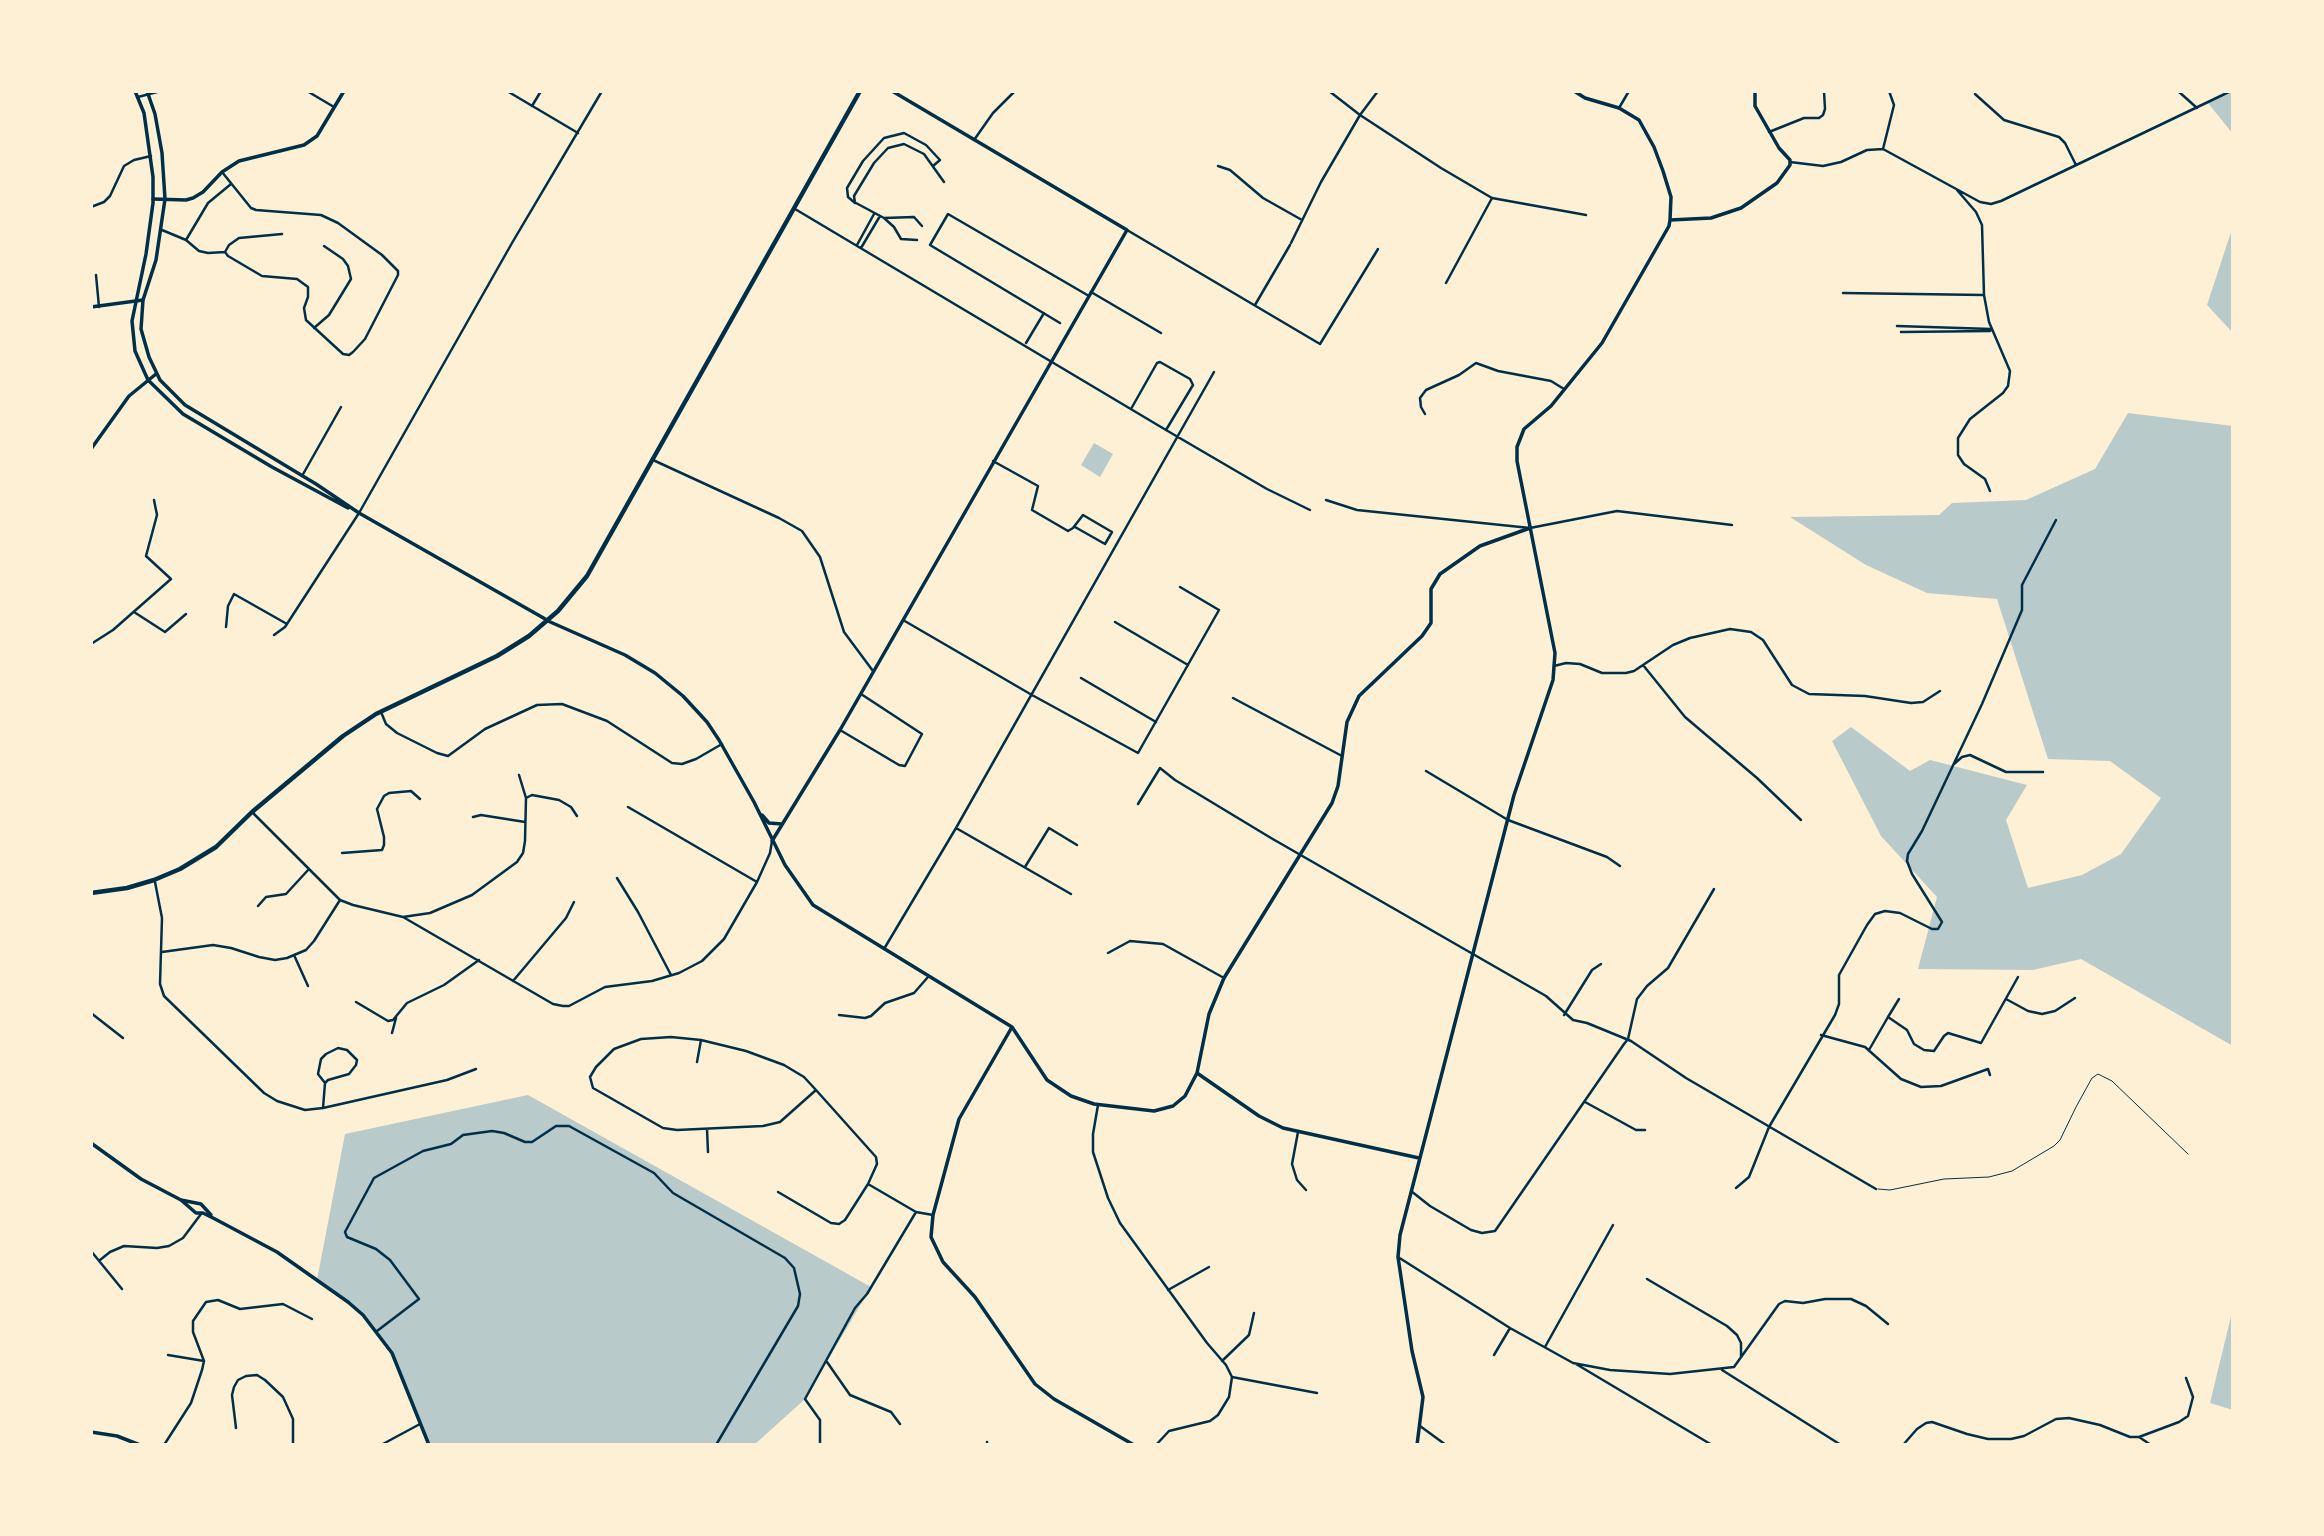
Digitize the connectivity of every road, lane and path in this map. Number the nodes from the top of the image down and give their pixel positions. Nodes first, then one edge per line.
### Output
1 (135, 91) edge
2 (161, 91) edge
3 (306, 91) edge
4 (344, 91) edge
5 (507, 91) edge
6 (541, 91) edge
7 (602, 91) edge
8 (860, 91) edge
9 (892, 91) edge
10 (1014, 91) edge
11 (1329, 91) edge
12 (1378, 91) edge
13 (1574, 91) edge
14 (1629, 91) edge
15 (1755, 91) edge
16 (1824, 91) edge
17 (1889, 91) edge
18 (2178, 91) edge
19 (2231, 91) edge
20 (148, 93) edge
21 (1975, 94) dead end
22 (138, 97) junction
23 (533, 106) junction
24 (335, 107) junction
25 (1619, 108) junction
26 (2197, 108) junction
27 (1360, 115) junction
28 (1769, 132) junction
29 (578, 133) junction
30 (974, 140) junction
31 (1883, 149) junction
32 (152, 156) junction
33 (1790, 162) junction
34 (2076, 165) junction
35 (933, 166) junction
36 (1218, 166) dead end
37 (222, 172) junction
38 (944, 182) dead end
39 (231, 184) junction
40 (1955, 187) junction
41 (1492, 198) junction
42 (153, 199) junction
43 (164, 199) junction
44 (855, 203) junction
45 (91, 207) edge
46 (795, 209) junction
47 (874, 214) junction
48 (1586, 215) dead end
49 (880, 216) junction
50 (884, 218) junction
51 (1302, 220) junction
52 (1670, 220) junction
53 (922, 226) dead end
54 (162, 230) junction
55 (1126, 230) junction
56 (282, 234) dead end
57 (186, 240) junction
58 (917, 240) dead end
59 (856, 245) junction
60 (324, 246) dead end
61 (861, 248) junction
62 (1378, 249) dead end
63 (225, 252) junction
64 (96, 275) dead end
65 (1446, 283) dead end
66 (1843, 293) dead end
67 (1090, 294) junction
68 (1984, 295) junction
69 (143, 300) junction
70 (135, 302) junction
71 (1255, 304) junction
72 (91, 307) edge
73 (99, 307) junction
74 (1044, 313) junction
75 (1060, 323) dead end
76 (1897, 326) dead end
77 (314, 328) junction
78 (1991, 329) junction
79 (1901, 332) dead end
80 (1161, 333) dead end
81 (1025, 345) junction
82 (1052, 360) junction
83 (1214, 372) dead end
84 (156, 374) junction
85 (148, 380) junction
86 (1564, 389) junction
87 (341, 407) dead end
88 (1131, 409) junction
89 (1425, 414) dead end
90 (1166, 430) junction
91 (1178, 436) junction
92 (91, 449) edge
93 (653, 460) junction
94 (993, 461) junction
95 (302, 476) junction
96 (1990, 491) dead end
97 (154, 500) dead end
98 (1326, 500) dead end
99 (1310, 510) dead end
100 (359, 513) junction
101 (2056, 520) dead end
102 (1732, 525) dead end
103 (1075, 527) junction
104 (1530, 528) junction
105 (1180, 587) dead end
106 (134, 612) junction
107 (186, 614) dead end
108 (903, 620) junction
109 (548, 621) junction
110 (1115, 622) dead end
111 (287, 624) junction
112 (226, 627) dead end
113 (274, 635) dead end
114 (91, 644) edge
115 (1188, 665) junction
116 (1643, 665) junction
117 (1554, 666) junction
118 (873, 671) junction
119 (1081, 678) dead end
120 (1940, 691) dead end
121 (860, 694) junction
122 (1032, 695) junction
123 (1233, 698) dead end
124 (381, 711) junction
125 (1156, 722) junction
126 (840, 730) junction
127 (722, 744) junction
128 (1342, 756) junction
129 (1952, 766) junction
130 (1426, 771) dead end
131 (2043, 772) dead end
132 (519, 775) dead end
133 (526, 798) junction
134 (421, 799) dead end
135 (1138, 804) dead end
136 (628, 807) dead end
137 (758, 811) junction
138 (252, 812) junction
139 (577, 816) dead end
140 (473, 817) dead end
141 (1508, 820) junction
142 (1801, 820) dead end
143 (524, 822) junction
144 (782, 824) junction
145 (957, 828) junction
146 (772, 841) junction
147 (1077, 845) dead end
148 (342, 853) dead end
149 (1301, 854) junction
150 (1620, 866) dead end
151 (1025, 867) junction
152 (309, 869) junction
153 (617, 878) dead end
154 (155, 880) junction
155 (757, 882) junction
156 (1714, 889) dead end
157 (91, 893) edge
158 (1071, 894) dead end
159 (340, 900) junction
160 (574, 902) dead end
161 (258, 906) dead end
162 (403, 917) junction
163 (884, 949) junction
164 (162, 952) junction
165 (1108, 953) dead end
166 (1473, 954) junction
167 (295, 955) junction
168 (479, 960) junction
169 (1601, 964) dead end
170 (671, 975) junction
171 (928, 977) junction
172 (2018, 977) dead end
173 (1224, 978) junction
174 (513, 981) junction
175 (308, 986) dead end
176 (2075, 998) dead end
177 (1899, 999) dead end
178 (2006, 999) junction
179 (356, 1002) dead end
180 (91, 1013) edge
181 (839, 1015) dead end
182 (1564, 1015) junction
183 (1888, 1017) junction
184 (396, 1018) junction
185 (1012, 1027) junction
186 (392, 1033) dead end
187 (1821, 1035) junction
188 (123, 1038) dead end
189 (1628, 1039) junction
190 (701, 1040) junction
191 (1869, 1050) junction
192 (697, 1062) dead end
193 (475, 1069) dead end
194 (1196, 1073) junction
195 (1990, 1075) dead end
196 (325, 1083) junction
197 (816, 1090) junction
198 (1585, 1102) junction
199 (1099, 1104) junction
200 (323, 1108) junction
201 (1769, 1127) junction
202 (707, 1129) junction
203 (1645, 1130) dead end
204 (1298, 1132) junction
205 (91, 1143) edge
206 (708, 1152) dead end
207 (2188, 1154) dead end
208 (1420, 1158) junction
209 (868, 1184) junction
210 (1737, 1188) dead end
211 (1876, 1189) joint
212 (1306, 1190) dead end
213 (1411, 1191) junction
214 (778, 1192) dead end
215 (181, 1200) junction
216 (196, 1205) junction
217 (194, 1211) junction
218 (203, 1212) junction
219 (916, 1212) junction
220 (933, 1215) junction
221 (1613, 1225) dead end
222 (190, 1226) junction
223 (91, 1251) edge
224 (1398, 1257) junction
225 (100, 1260) junction
226 (1209, 1267) dead end
227 (1647, 1279) dead end
228 (122, 1289) dead end
229 (1168, 1290) junction
230 (1254, 1313) dead end
231 (312, 1319) dead end
232 (1888, 1324) dead end
233 (1510, 1328) junction
234 (377, 1331) junction
235 (1545, 1347) junction
236 (168, 1355) dead end
237 (1493, 1355) dead end
238 (1741, 1358) junction
239 (204, 1361) junction
240 (1222, 1361) junction
241 (827, 1362) junction
242 (1573, 1363) junction
243 (1722, 1370) junction
244 (1232, 1377) junction
245 (2186, 1378) dead end
246 (1317, 1393) dead end
247 (420, 1424) junction
248 (900, 1424) dead end
249 (1420, 1426) junction
250 (236, 1428) dead end
251 (91, 1432) edge
252 (2139, 1437) junction
253 (140, 1445) edge
254 (164, 1445) edge
255 (293, 1445) edge
256 (381, 1445) edge
257 (429, 1445) edge
258 (716, 1445) edge
259 (820, 1445) edge
260 (1134, 1445) edge
261 (1156, 1445) edge
262 (1417, 1445) edge
263 (1446, 1445) edge
264 (1712, 1445) edge
265 (1841, 1445) edge
266 (1903, 1445) edge
267 (2151, 1445) edge

1 - 22 street
2 - 20 street
3 - 24 street
4 - 24 street
5 - 23 street
6 - 23 street
7 - 29 street
8 - 46 main road
9 - 30 street
10 - 30 street
11 - 27 street
12 - 27 street
13 - 25 street
14 - 25 street
15 - 28 street
16 - 28 street
17 - 31 street
18 - 26 street
19 - 26 street
20 - 22 street
20 - 43 street
21 - 34 street
22 - 32 street
23 - 29 street
24 - 37 street
25 - 52 street
26 - 34 street
27 - 41 street
27 - 51 street
28 - 33 street
29 - 100 street
30 - 55 street
31 - 33 street
31 - 40 street
32 - 42 street
32 - 45 street
33 - 52 street
34 - 40 street
35 - 38 street
35 - 44 street
35 - 44 street
36 - 51 street
37 - 39 street
37 - 43 street
39 - 57 street
39 - 77 street
40 - 68 street
41 - 48 street
41 - 65 street
42 - 43 street
42 - 70 street
43 - 54 street
44 - 47 street
46 - 59 street
46 - 93 main road
47 - 49 street
47 - 59 street
49 - 50 street
49 - 61 street
50 - 53 street
50 - 58 street
51 - 71 street
52 - 86 street
54 - 57 street
54 - 69 street
55 - 67 street
55 - 71 street
56 - 63 street
57 - 63 street
59 - 61 street
60 - 77 street
61 - 81 street
62 - 71 street
63 - 77 street
64 - 73 street
66 - 68 street
67 - 74 street
67 - 80 street
67 - 82 street
68 - 78 street
69 - 70 street
69 - 84 street
70 - 73 street
70 - 85 street
72 - 73 street
74 - 75 street
74 - 81 street
76 - 78 street
78 - 79 street
78 - 96 street
81 - 82 street
82 - 88 street
82 - 94 street
83 - 91 street
84 - 85 street
84 - 95 street
85 - 92 street
85 - 100 street
86 - 89 street
86 - 104 street
87 - 95 street
88 - 90 street
88 - 90 street
90 - 91 street
91 - 99 street
91 - 122 street
93 - 109 main road
93 - 118 street
94 - 103 street
94 - 108 street
95 - 100 street
97 - 106 street
98 - 104 street
100 - 109 street
100 - 111 street
101 - 129 street
102 - 104 street
103 - 103 street
104 - 117 street
104 - 128 street
105 - 115 street
106 - 107 street
106 - 114 street
108 - 118 street
108 - 122 street
109 - 124 main road
109 - 127 street
110 - 115 street
111 - 112 street
111 - 113 street
115 - 125 street
116 - 117 street
116 - 120 street
116 - 142 street
117 - 141 street
118 - 121 street
119 - 125 street
121 - 126 street
121 - 126 street
122 - 125 street
122 - 145 street
123 - 128 street
124 - 127 street
124 - 138 main road
126 - 144 street
127 - 137 street
128 - 149 street
129 - 131 street
129 - 187 street
130 - 141 street
132 - 133 street
133 - 139 street
133 - 143 street
134 - 148 street
135 - 149 street
136 - 155 street
137 - 144 street
137 - 146 street
138 - 152 street
138 - 154 main road
140 - 143 street
141 - 150 street
141 - 166 street
143 - 162 street
144 - 146 street
145 - 151 street
145 - 163 street
146 - 155 street
146 - 163 street
147 - 151 street
149 - 166 street
149 - 173 street
151 - 158 street
152 - 159 street
152 - 161 street
153 - 170 street
154 - 157 main road
154 - 164 street
155 - 170 street
156 - 189 street
159 - 162 street
159 - 167 street
160 - 174 street
162 - 168 street
163 - 171 street
164 - 167 street
164 - 200 street
165 - 173 street
166 - 182 street
166 - 208 street
167 - 175 street
168 - 174 street
168 - 184 street
169 - 182 street
170 - 174 street
171 - 181 street
171 - 185 street
172 - 178 street
173 - 194 street
176 - 178 street
177 - 183 street
178 - 183 street
179 - 184 street
180 - 188 street
182 - 189 street
183 - 191 street
184 - 186 street
185 - 199 street
185 - 220 street
187 - 191 street
187 - 201 street
189 - 198 street
189 - 201 street
190 - 192 street
190 - 197 street
190 - 202 street
191 - 195 street
193 - 200 street
194 - 199 street
194 - 204 street
196 - 196 street
196 - 200 street
197 - 202 street
197 - 209 street
198 - 203 street
198 - 213 street
199 - 229 street
201 - 210 street
201 - 211 street
202 - 206 street
204 - 208 street
204 - 212 street
205 - 215 street
207 - 211 lane
208 - 213 street
209 - 214 street
209 - 219 street
213 - 224 street
215 - 216 street
215 - 217 street
216 - 217 street
216 - 218 street
217 - 218 street
217 - 222 street
218 - 222 street
218 - 234 street
219 - 220 street
219 - 241 street
220 - 260 street
221 - 235 street
222 - 225 street
223 - 225 street
224 - 233 street
224 - 249 street
225 - 228 street
226 - 229 street
227 - 238 street
229 - 240 street
230 - 240 street
231 - 239 street
232 - 238 street
233 - 235 street
233 - 237 street
234 - 247 street
234 - 258 street
235 - 242 street
236 - 239 street
238 - 243 street
239 - 254 street
240 - 244 street
241 - 248 street
241 - 259 street
242 - 243 street
242 - 264 street
243 - 265 street
244 - 246 street
244 - 261 street
245 - 252 street
247 - 256 street
247 - 257 street
249 - 262 street
249 - 263 street
250 - 255 street
251 - 253 street
252 - 266 street
252 - 267 street

